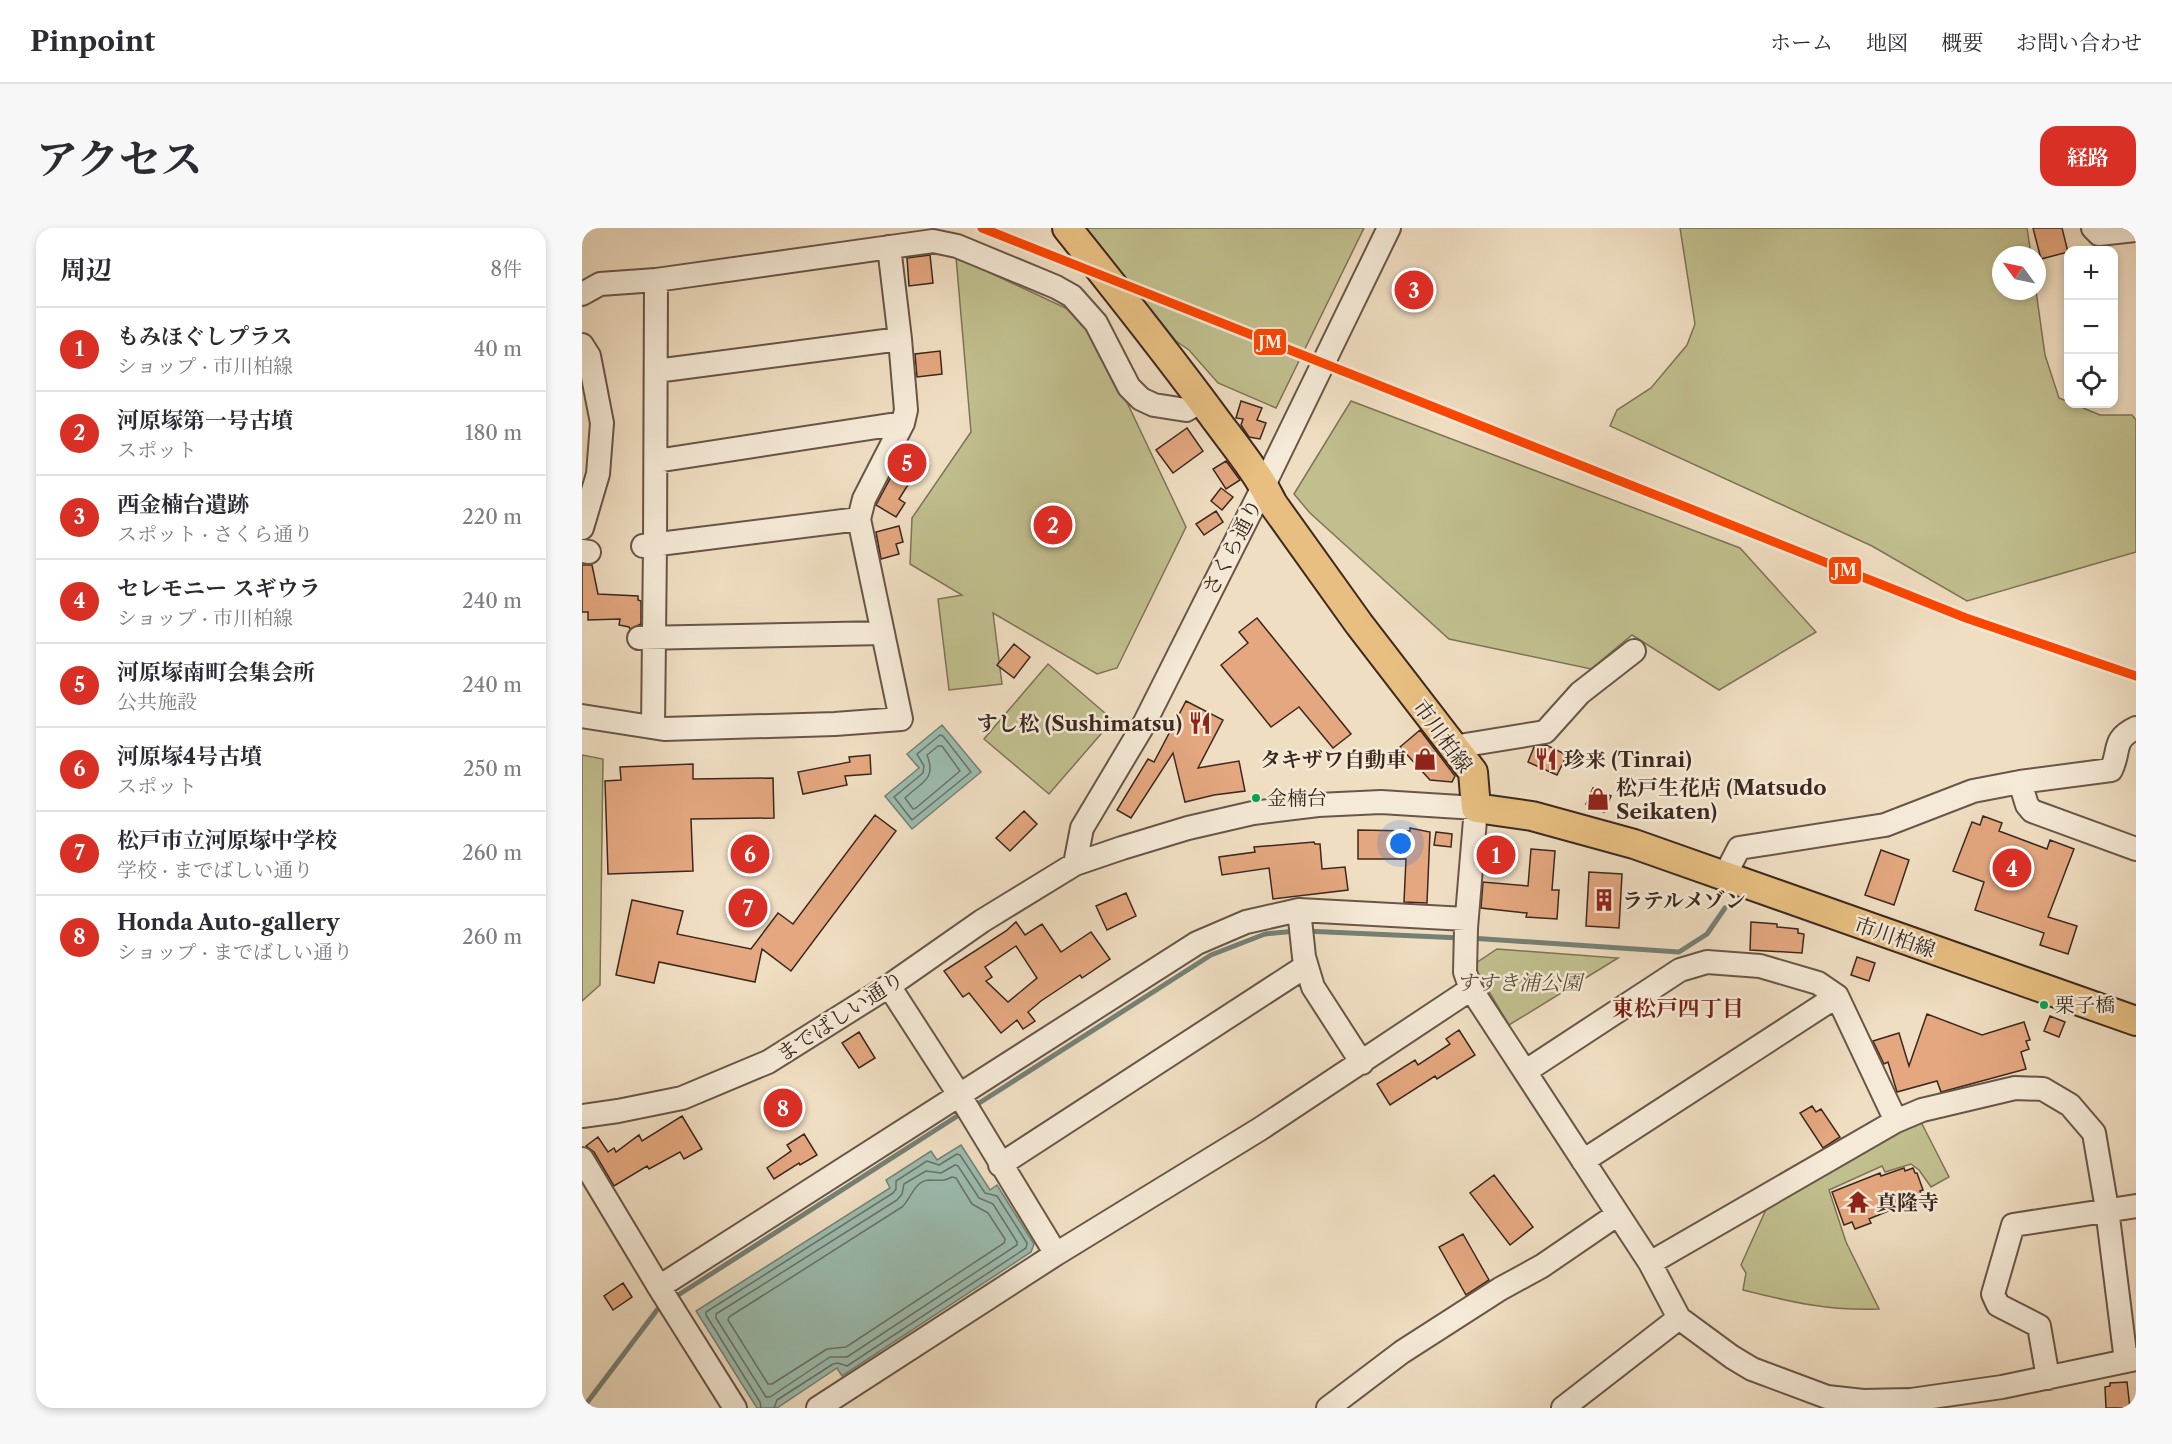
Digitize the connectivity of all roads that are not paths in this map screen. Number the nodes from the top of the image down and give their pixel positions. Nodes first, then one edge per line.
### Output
1 (1067, 228) edge
2 (1389, 228) edge
3 (2093, 228) edge
4 (2136, 230) edge
5 (889, 247) junction
6 (656, 280) junction
7 (582, 294) edge
8 (900, 339) junction
9 (582, 345) edge
10 (656, 371) junction
11 (1202, 401) junction
12 (903, 423) junction
13 (656, 461) junction
14 (1264, 485) junction
15 (859, 519) junction
16 (582, 528) edge
17 (648, 546) junction
18 (883, 633) junction
19 (646, 639) junction
20 (1634, 651) dead end
21 (582, 716) edge
22 (653, 727) junction
23 (2136, 728) edge
24 (1453, 747) junction
25 (2020, 782) junction
26 (1476, 808) junction
27 (2136, 849) edge
28 (1075, 864) junction
29 (1724, 877) junction
30 (1300, 924) junction
31 (1466, 931) junction
32 (1306, 966) junction
33 (889, 986) junction
34 (1472, 989) junction
35 (1837, 996) junction
36 (2136, 1021) edge
37 (1362, 1063) junction
38 (1526, 1071) junction
39 (965, 1106) junction
40 (582, 1116) edge
41 (1896, 1121) junction
42 (582, 1159) edge
43 (1583, 1161) junction
44 (1000, 1165) junction
45 (2136, 1206) edge
46 (2107, 1209) junction
47 (1618, 1214) junction
48 (1056, 1254) junction
49 (1650, 1263) junction
50 (666, 1298) junction
51 (1679, 1318) junction
52 (2131, 1360) edge
53 (2048, 1378) junction
54 (735, 1408) edge
55 (818, 1408) edge
56 (1328, 1408) edge
57 (1563, 1408) edge

1 - 11 main road, 市川柏線
2 - 14 street, さくら通り
3 - 4 street
5 - 6 street
5 - 8 street
5 - 11 street
6 - 7 street
6 - 10 street
8 - 10 street
8 - 12 street
9 - 16 street
10 - 13 street
11 - 14 main road, 市川柏線
12 - 13 street
12 - 15 street
13 - 17 street
14 - 24 main road, 市川柏線
14 - 28 street, さくら通り
15 - 17 street
15 - 18 street
17 - 19 street
18 - 19 street
18 - 22 street
19 - 22 street
20 - 24 street
21 - 22 street
23 - 25 street
24 - 26 main road, 市川柏線
25 - 27 street
25 - 29 street
26 - 28 street, までばしい通り
26 - 29 main road, 市川柏線
26 - 31 street
28 - 33 street, までばしい通り
29 - 36 main road, 市川柏線
30 - 31 street
30 - 32 street
30 - 39 street
31 - 34 street
32 - 37 street
32 - 44 street
33 - 39 street
33 - 40 street, までばしい通り
34 - 37 street
34 - 38 street
35 - 38 street
35 - 41 street
35 - 43 street
37 - 48 street
38 - 43 street
39 - 44 street
39 - 50 street
41 - 46 street
41 - 49 street
42 - 50 street
43 - 47 street
44 - 48 street
45 - 46 street
46 - 52 street
46 - 53 street
47 - 49 street
47 - 56 street
48 - 55 street
49 - 51 street
50 - 54 street
51 - 53 street
51 - 57 street
52 - 53 street

